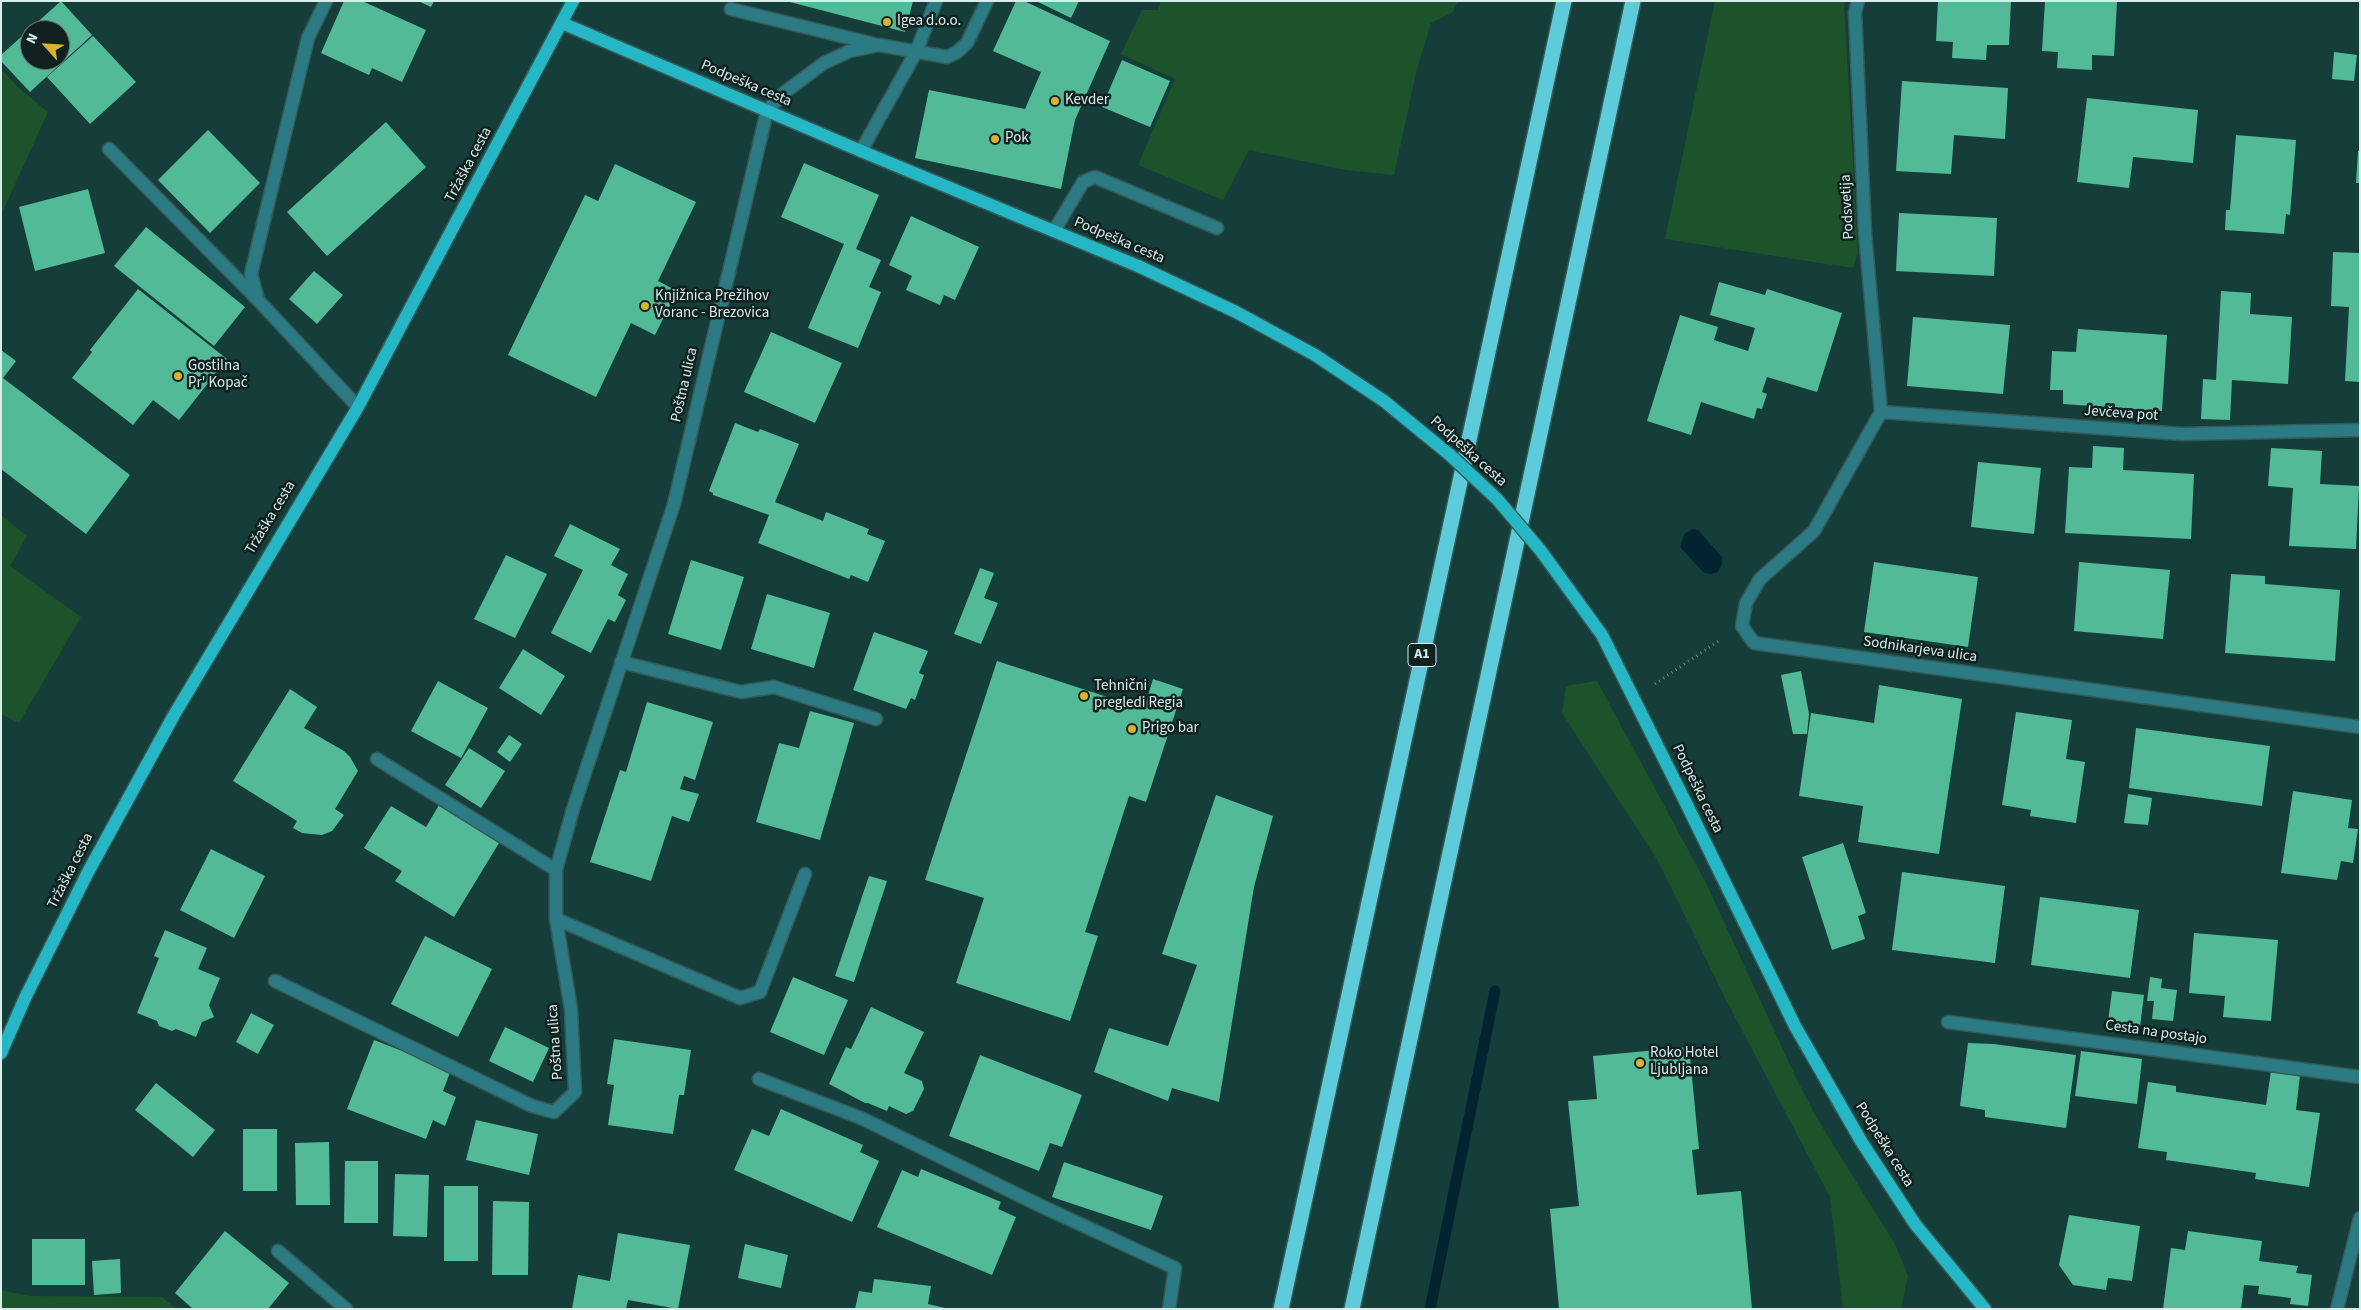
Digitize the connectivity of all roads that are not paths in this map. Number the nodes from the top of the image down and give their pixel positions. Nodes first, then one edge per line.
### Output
1 (326, 1) edge
2 (573, 1) edge
3 (936, 1) edge
4 (987, 1) edge
5 (1564, 1) edge
6 (1633, 1) edge
7 (1858, 1) edge
8 (731, 9) dead end
9 (562, 23) junction
10 (879, 45) junction
11 (916, 52) junction
12 (767, 111) junction
13 (109, 149) dead end
14 (861, 151) junction
15 (1217, 228) dead end
16 (1054, 231) junction
17 (258, 300) junction
18 (358, 407) junction
19 (1881, 412) junction
20 (2360, 430) edge
21 (621, 662) junction
22 (876, 719) dead end
23 (2360, 727) edge
24 (377, 759) dead end
25 (556, 870) junction
26 (805, 874) dead end
27 (556, 919) junction
28 (275, 980) dead end
29 (1948, 1022) dead end
30 (1, 1053) edge
31 (2360, 1076) edge
32 (759, 1079) dead end
33 (2360, 1218) edge
34 (278, 1251) dead end
35 (346, 1309) edge
36 (1169, 1309) edge
37 (1282, 1309) edge
38 (1352, 1309) edge
39 (1985, 1309) edge
40 (2337, 1309) edge

1 - 17 street
2 - 9 main road, Tržaška cesta
3 - 11 street
4 - 11 street
5 - 37 highway, A1
6 - 38 highway
7 - 19 street, Podsvetija
8 - 10 street
9 - 12 main road, Podpeška cesta
9 - 18 main road, Tržaška cesta
10 - 11 street
10 - 12 street
11 - 14 street
12 - 14 main road, Podpeška cesta
12 - 21 street, Poštna ulica
13 - 17 street
14 - 16 main road, Podpeška cesta
15 - 16 street
16 - 39 main road, Podpeška cesta, bridge
17 - 18 street
18 - 30 main road, Tržaška cesta
19 - 20 street, Jevčeva pot
19 - 23 street, Sodnikarjeva ulica
21 - 22 street
21 - 25 street, Poštna ulica
24 - 25 street
25 - 27 street, Poštna ulica
26 - 27 street
27 - 28 street, Poštna ulica
29 - 31 street, Cesta na postajo
32 - 36 street
33 - 40 street
34 - 35 street

